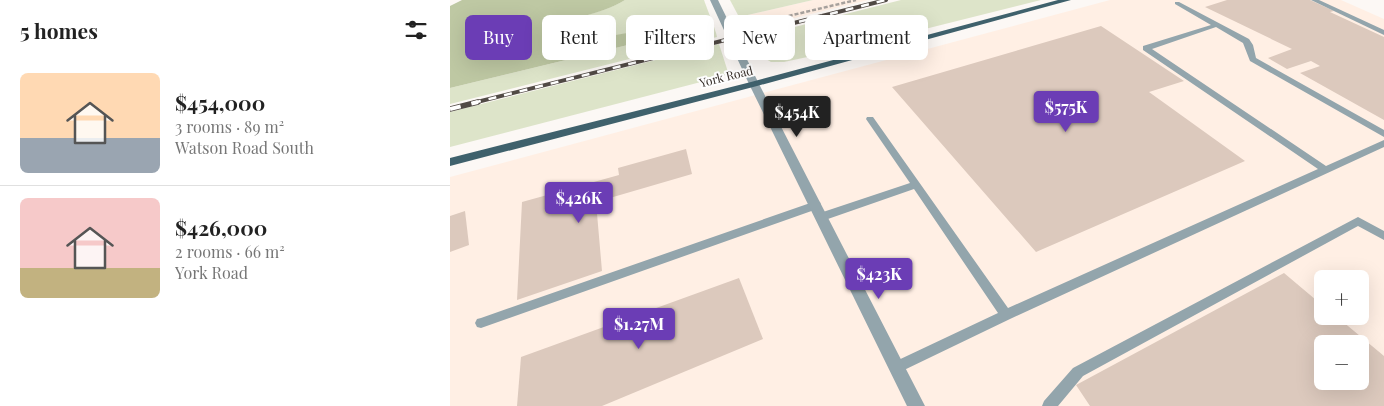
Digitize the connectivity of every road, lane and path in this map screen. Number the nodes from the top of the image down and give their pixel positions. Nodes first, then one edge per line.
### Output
1 (714, 0) edge
2 (856, 0) edge
3 (1067, 0) edge
4 (1188, 0) edge
5 (1314, 0) edge
6 (1174, 2) edge
7 (795, 15) edge
8 (724, 21) edge
9 (1216, 25) junction
10 (1384, 34) edge
11 (743, 60) edge
12 (754, 84) junction
13 (870, 119) dead end
14 (1384, 134) edge
15 (1384, 143) edge
16 (450, 162) edge
17 (1324, 169) junction
18 (916, 185) junction
19 (818, 211) junction
20 (1384, 236) edge
21 (1006, 315) junction
22 (481, 323) dead end
23 (897, 367) junction
24 (916, 406) edge
25 (1049, 406) edge

1 - 8 street
2 - 7 path
3 - 12 main road, York Road
4 - 6 lane
5 - 10 lane
6 - 9 lane
9 - 14 lane
9 - 17 lane
11 - 12 street
12 - 16 main road, York Road
12 - 19 street
13 - 18 lane
15 - 17 lane
17 - 21 lane
18 - 19 lane
18 - 21 lane
19 - 22 lane
19 - 23 street
20 - 25 lane
21 - 23 lane
23 - 24 street

